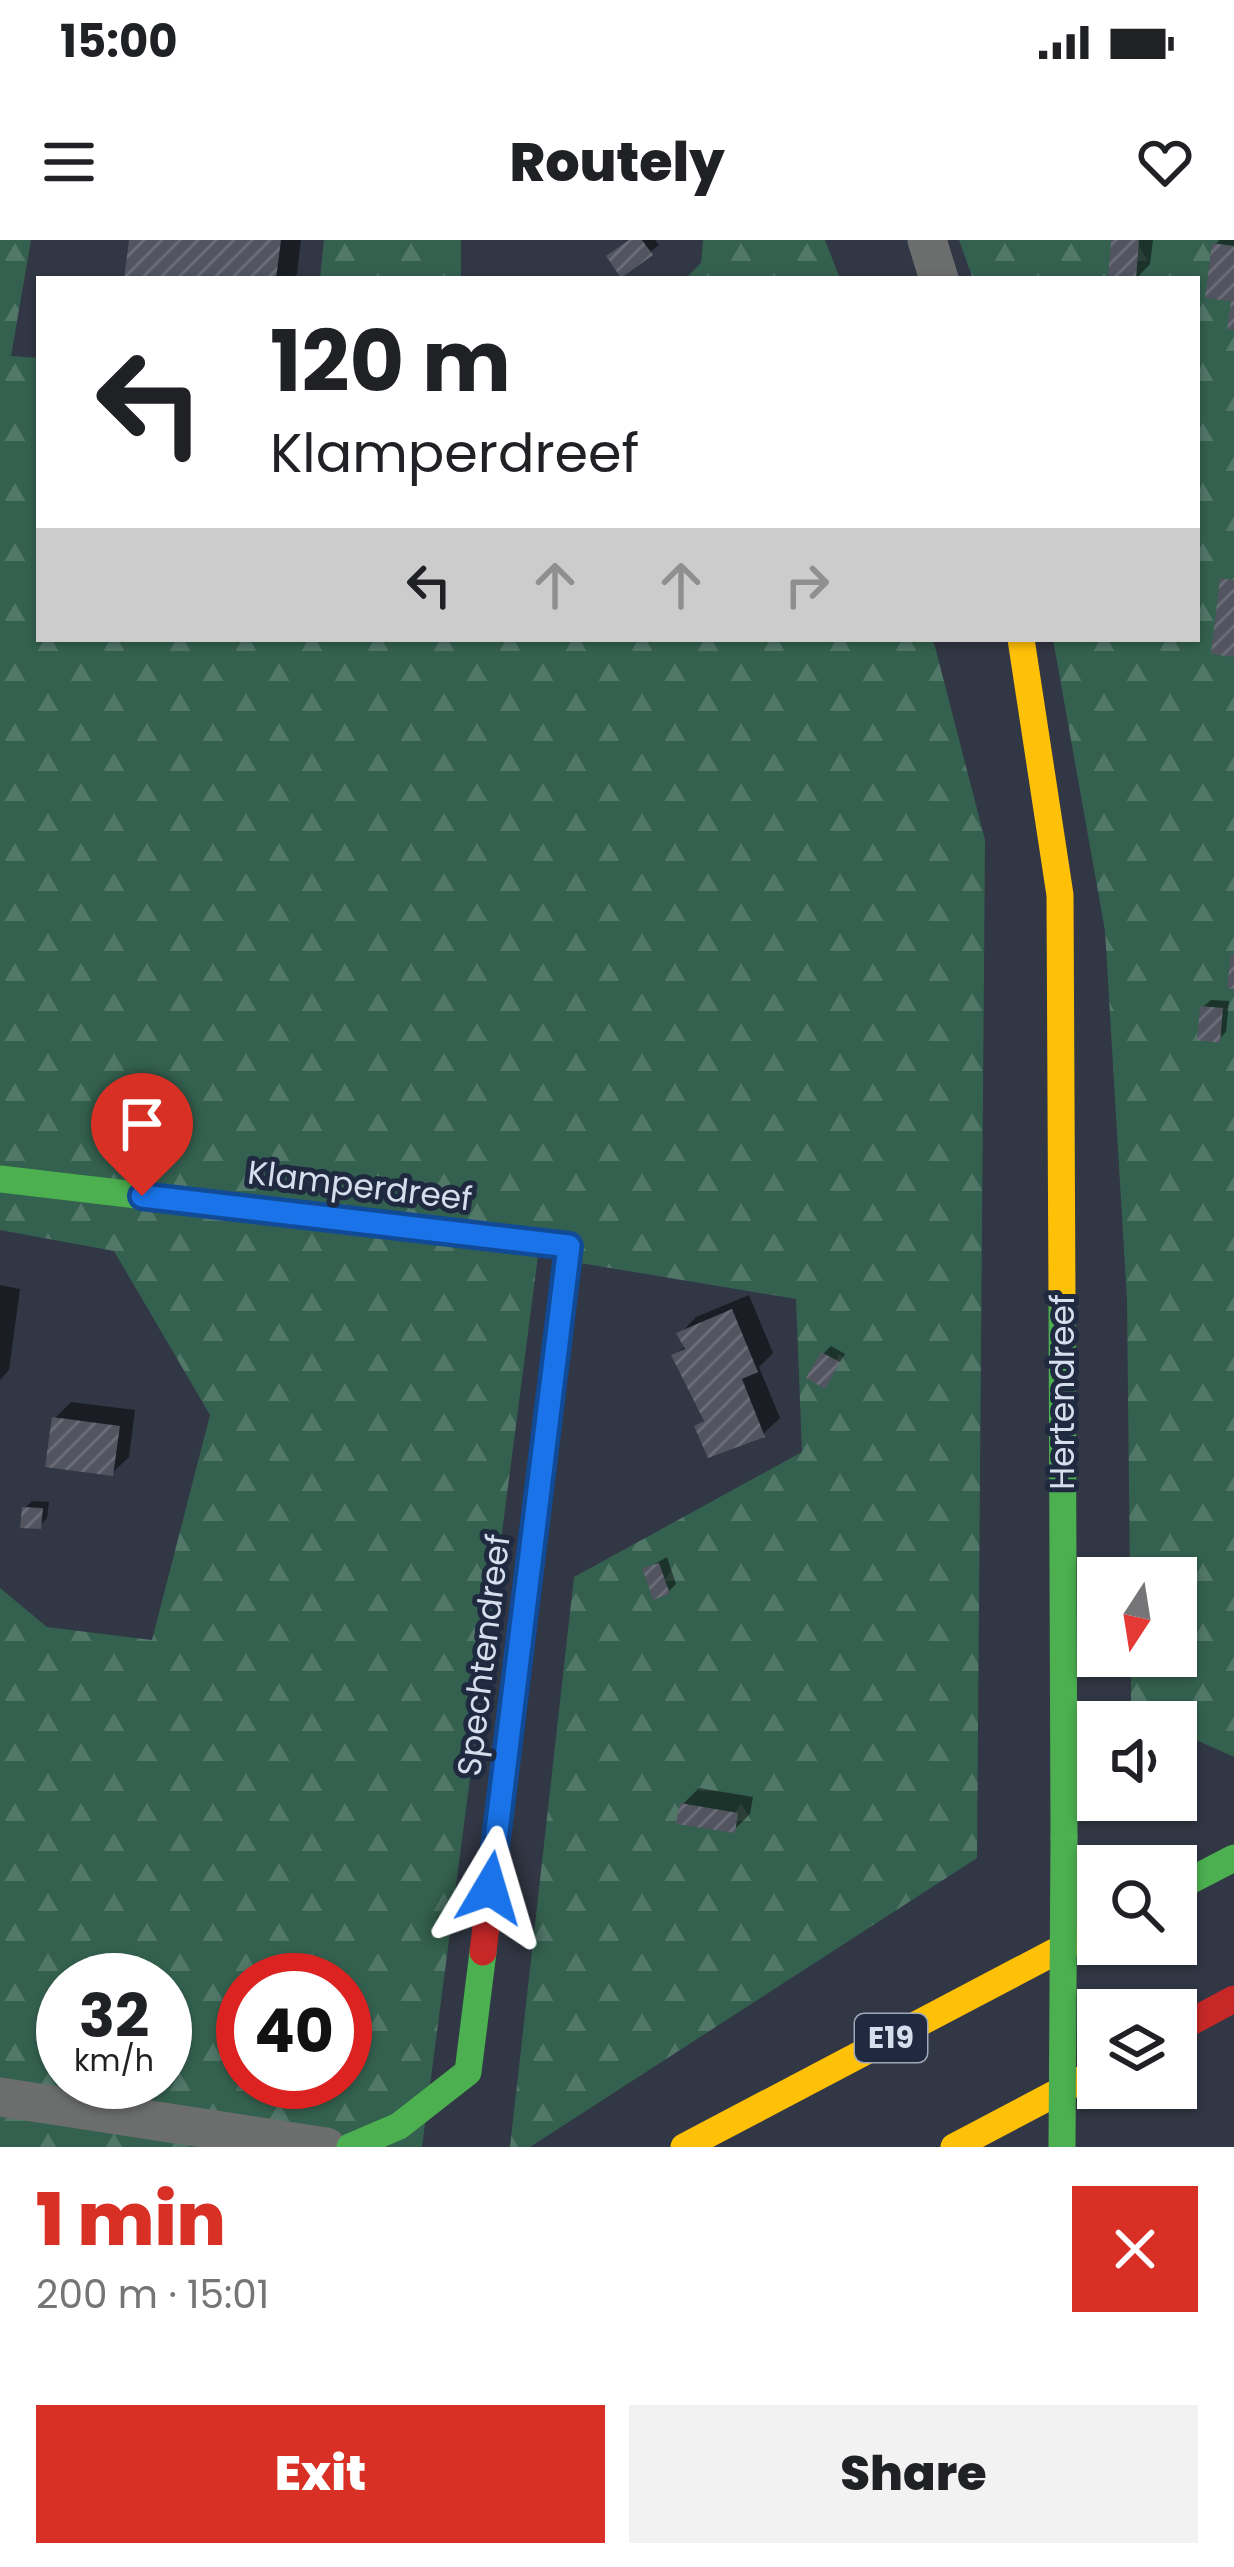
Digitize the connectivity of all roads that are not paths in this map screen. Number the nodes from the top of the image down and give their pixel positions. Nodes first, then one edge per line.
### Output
1 (927, 240) edge
2 (938, 276) edge
3 (1022, 642) edge
4 (0, 1179) edge
5 (569, 1246) joint
6 (1234, 1858) edge
7 (1197, 1877) edge
8 (1077, 1940) edge
9 (1234, 1999) edge
10 (1197, 2019) edge
11 (1077, 2082) edge
12 (0, 2097) edge
13 (326, 2147) edge
14 (350, 2147) edge
15 (684, 2147) edge
16 (954, 2147) edge
17 (1062, 2147) edge

1 - 2 street
3 - 17 main road, Hertendreef, bridge
4 - 5 main road, Klamperdreef
5 - 14 main road, Spechtendreef
6 - 7 main road
8 - 15 main road, E19
9 - 10 main road
11 - 16 main road
12 - 13 street

